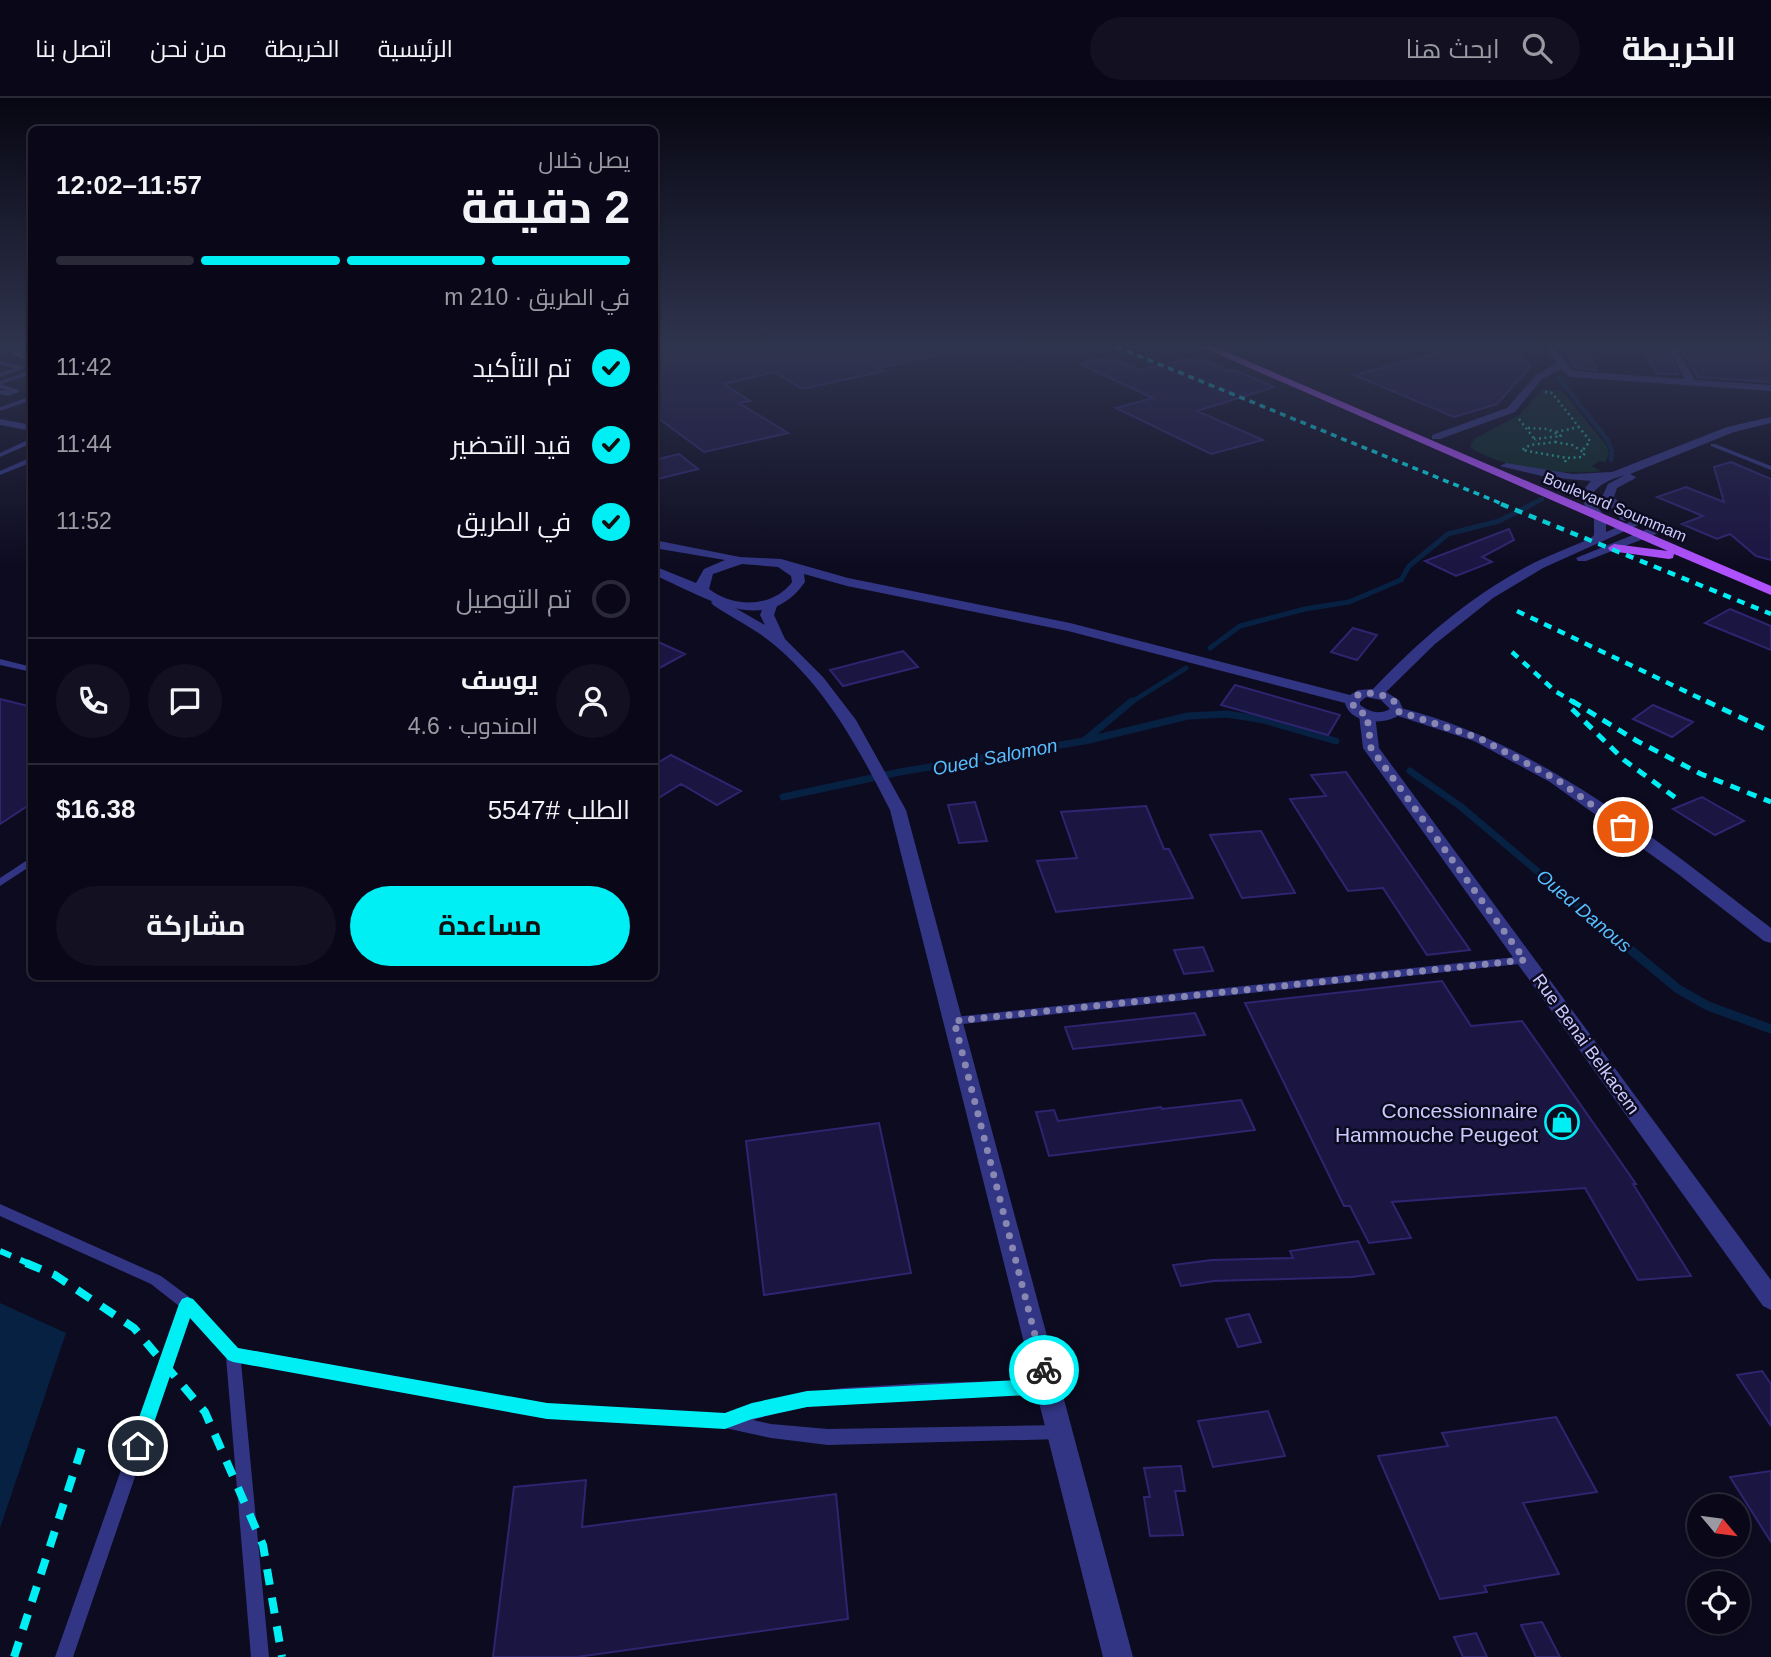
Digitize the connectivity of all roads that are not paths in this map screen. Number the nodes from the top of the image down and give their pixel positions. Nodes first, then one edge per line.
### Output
1 (1381, 420) edge
2 (1396, 420) edge
3 (1483, 420) edge
4 (1771, 420) edge
5 (0, 422) edge
6 (1771, 426) edge
7 (28, 427) edge
8 (0, 434) edge
9 (1436, 437) junction
10 (28, 439) edge
11 (28, 442) edge
12 (1713, 445) junction
13 (0, 454) edge
14 (28, 461) edge
15 (1771, 468) edge
16 (1507, 472) junction
17 (0, 473) edge
18 (1613, 475) junction
19 (1626, 478) junction
20 (1547, 483) junction
21 (1594, 483) junction
22 (1587, 500) junction
23 (1600, 517) junction
24 (1632, 526) junction
25 (1655, 530) joint
26 (1595, 541) junction
27 (658, 545) edge
28 (1614, 548) junction
29 (742, 560) junction
30 (1710, 561) junction
31 (790, 567) junction
32 (658, 572) edge
33 (1771, 578) edge
34 (847, 582) junction
35 (1510, 584) junction
36 (702, 590) junction
37 (795, 590) junction
38 (1771, 591) edge
39 (718, 601) junction
40 (771, 603) junction
41 (779, 641) junction
42 (0, 662) edge
43 (28, 669) edge
44 (1376, 694) junction
45 (1352, 700) junction
46 (1397, 711) junction
47 (1367, 715) junction
48 (28, 863) edge
49 (0, 883) edge
50 (1771, 937) edge
51 (1525, 960) junction
52 (954, 1021) junction
53 (0, 1210) edge
54 (1771, 1299) edge
55 (187, 1304) junction
56 (233, 1354) junction
57 (1048, 1387) junction
58 (725, 1421) junction
59 (1060, 1432) junction
60 (64, 1657) edge
61 (260, 1657) edge
62 (1118, 1657) edge

1 - 16 main road, Boulevard Soummam
2 - 9 main road, Boulevard Soummam
3 - 9 street
4 - 18 street
5 - 7 street
6 - 12 street
8 - 10 street
9 - 16 main road, Boulevard Soummam
11 - 13 lane
12 - 15 lane
12 - 19 street
14 - 17 lane
16 - 18 street
16 - 20 street
16 - 23 main road, Boulevard Soummam
18 - 21 street
19 - 21 street
19 - 24 street
20 - 21 street
20 - 22 main road, Boulevard Soummam
21 - 22 street
22 - 23 street
22 - 24 main road, Boulevard Soummam
23 - 24 main road, Boulevard Soummam
23 - 26 street
24 - 25 street
24 - 26 street
24 - 28 street
24 - 30 main road, Boulevard Soummam
25 - 30 main road, Boulevard Soummam
26 - 35 street
27 - 29 street
28 - 30 main road
28 - 35 street
29 - 31 street
29 - 36 street
30 - 33 main road
30 - 38 main road
31 - 34 street
31 - 37 street
32 - 36 street
34 - 37 street
34 - 45 street
35 - 44 street
36 - 39 street
37 - 40 street
39 - 40 street
39 - 41 street
40 - 41 street
41 - 52 street
42 - 43 lane
44 - 45 street
44 - 46 street
45 - 47 street
46 - 47 street
46 - 50 street
47 - 51 street, Rue Benai Belkacem
48 - 49 lane
51 - 52 lane
51 - 54 street, Rue Benai Belkacem
52 - 57 street
53 - 55 lane
55 - 56 lane
55 - 60 lane
56 - 58 lane
56 - 61 lane
57 - 58 lane
57 - 59 street
58 - 59 lane
59 - 62 street

